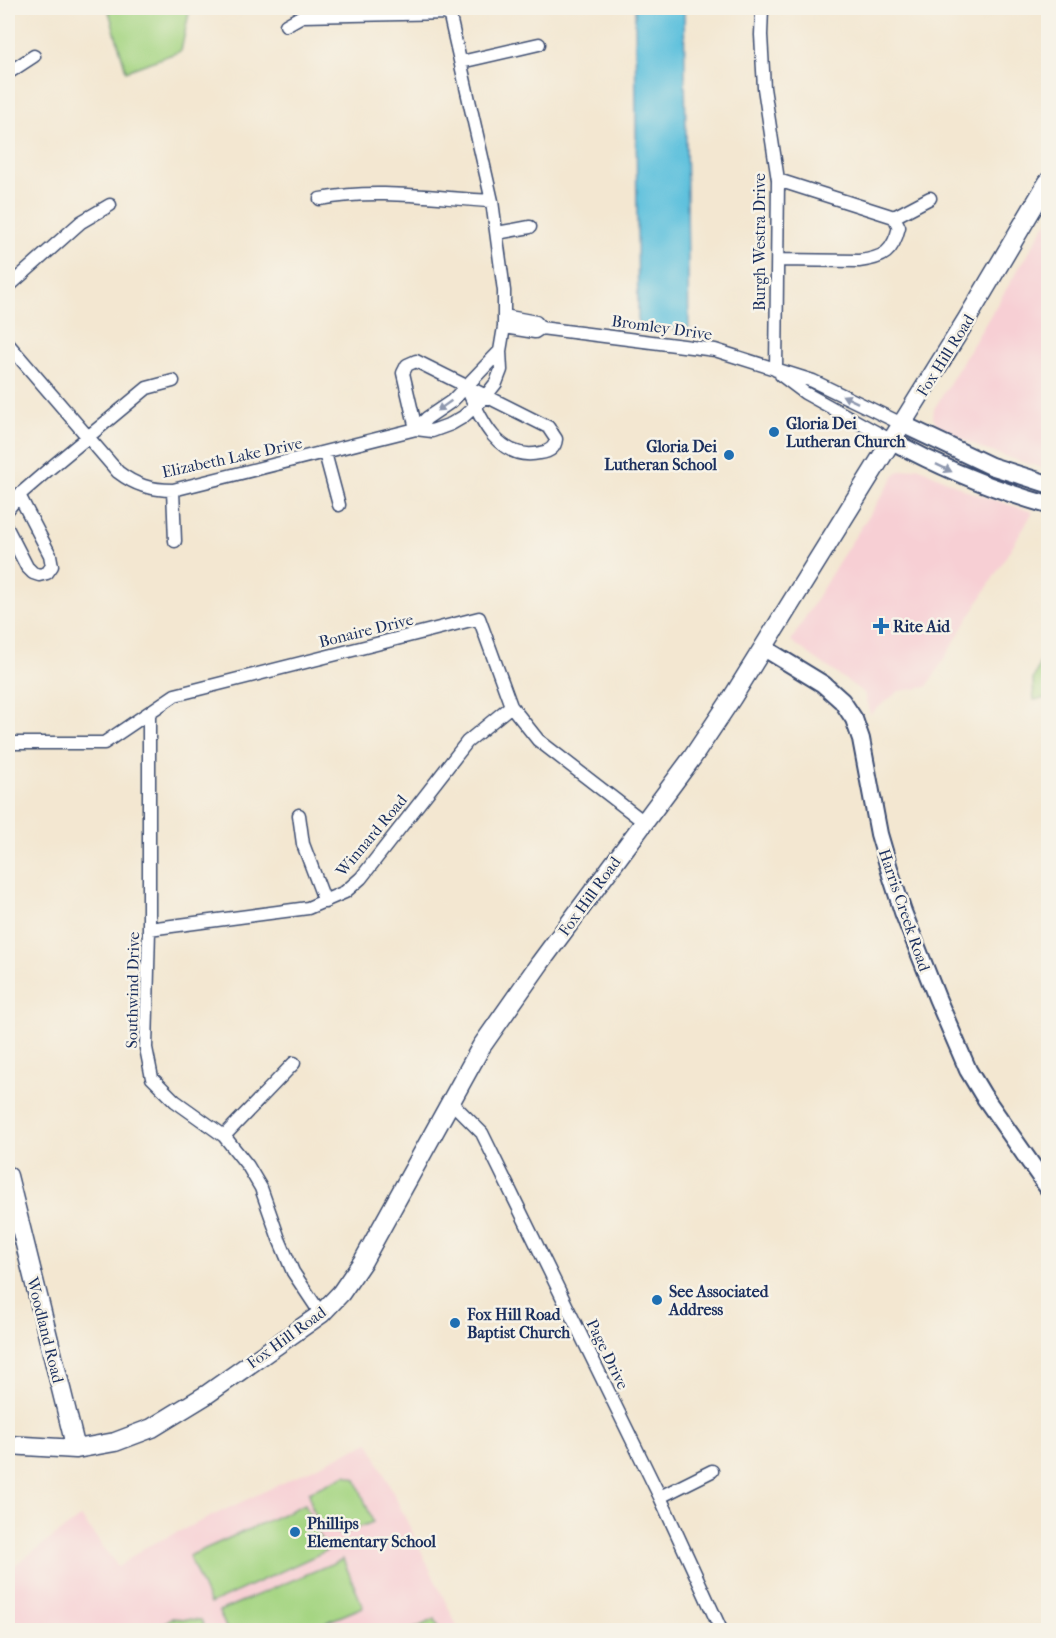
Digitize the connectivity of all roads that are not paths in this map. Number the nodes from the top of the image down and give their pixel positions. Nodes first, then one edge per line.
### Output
1 (762, 8) edge
2 (449, 10) edge
3 (285, 26) dead end
4 (539, 44) dead end
5 (34, 56) dead end
6 (461, 62) junction
7 (8, 74) edge
8 (778, 180) junction
9 (1048, 182) edge
10 (930, 198) dead end
11 (320, 199) dead end
12 (492, 201) junction
13 (110, 205) dead end
14 (894, 217) junction
15 (530, 227) dead end
16 (498, 233) junction
17 (778, 260) junction
18 (8, 287) edge
19 (504, 322) junction
20 (8, 344) edge
21 (500, 351) junction
22 (776, 370) junction
23 (173, 381) dead end
24 (467, 388) junction
25 (485, 397) junction
26 (475, 408) junction
27 (902, 424) junction
28 (416, 429) junction
29 (87, 436) junction
30 (892, 441) junction
31 (325, 453) junction
32 (1048, 484) edge
33 (173, 490) junction
34 (19, 495) junction
35 (339, 505) dead end
36 (1048, 505) edge
37 (8, 509) edge
38 (8, 530) edge
39 (175, 541) dead end
40 (764, 648) junction
41 (511, 706) junction
42 (149, 713) junction
43 (8, 743) edge
44 (299, 815) dead end
45 (644, 822) junction
46 (325, 902) junction
47 (149, 930) junction
48 (294, 1063) dead end
49 (451, 1102) junction
50 (224, 1136) junction
51 (8, 1176) edge
52 (1048, 1188) edge
53 (321, 1314) junction
54 (8, 1445) edge
55 (76, 1449) junction
56 (712, 1471) dead end
57 (660, 1497) junction
58 (721, 1630) edge

1 - 8 street, Burgh Westra Drive
2 - 3 street
2 - 6 street, Elizabeth Lake Drive
4 - 6 street
5 - 7 street
6 - 12 street, Elizabeth Lake Drive
8 - 14 street
8 - 17 street, Burgh Westra Drive
9 - 27 main road, Fox Hill Road
10 - 14 street
11 - 12 street
12 - 16 street, Elizabeth Lake Drive
13 - 18 street
14 - 17 street
15 - 16 street
16 - 19 street, Elizabeth Lake Drive
17 - 22 street, Burgh Westra Drive
19 - 21 street, Elizabeth Lake Drive
19 - 22 street, Bromley Drive
20 - 29 street, Elizabeth Lake Drive
21 - 24 street, Elizabeth Lake Drive
21 - 25 street, Elizabeth Lake Drive
27 -> 22 street, Bromley Drive
22 - 30 street, Bromley Drive
23 - 29 street
24 - 25 street
24 - 26 street
24 -> 28 street, Elizabeth Lake Drive
24 - 28 street
25 - 26 street, Elizabeth Lake Drive
25 - 26 street
26 - 28 street, Elizabeth Lake Drive
27 - 30 main road, Fox Hill Road
27 - 32 street
28 - 31 street, Elizabeth Lake Drive
29 - 33 street, Elizabeth Lake Drive
29 - 34 street
30 -> 36 street
30 - 40 main road, Fox Hill Road
31 - 33 street, Elizabeth Lake Drive
31 - 35 street
33 - 39 street
34 - 37 street
34 - 38 street
40 - 45 main road, Fox Hill Road
40 - 52 street, Harris Creek Road
41 - 42 street, Bonaire Drive
41 - 45 street, Bonaire Drive
41 - 46 street, Winnard Road
42 - 43 street, Bonaire Drive
42 - 47 street, Southwind Drive
44 - 46 street
45 - 49 main road, Fox Hill Road
46 - 47 street, Winnard Road
47 - 50 street, Southwind Drive
48 - 50 street
49 - 53 main road, Fox Hill Road
49 - 57 street, Page Drive
50 - 53 street, Southwind Drive
51 - 55 main road, Woodland Road
53 - 55 main road, Fox Hill Road
54 - 55 main road, Fox Hill Road
56 - 57 street
57 - 58 street, Page Drive

